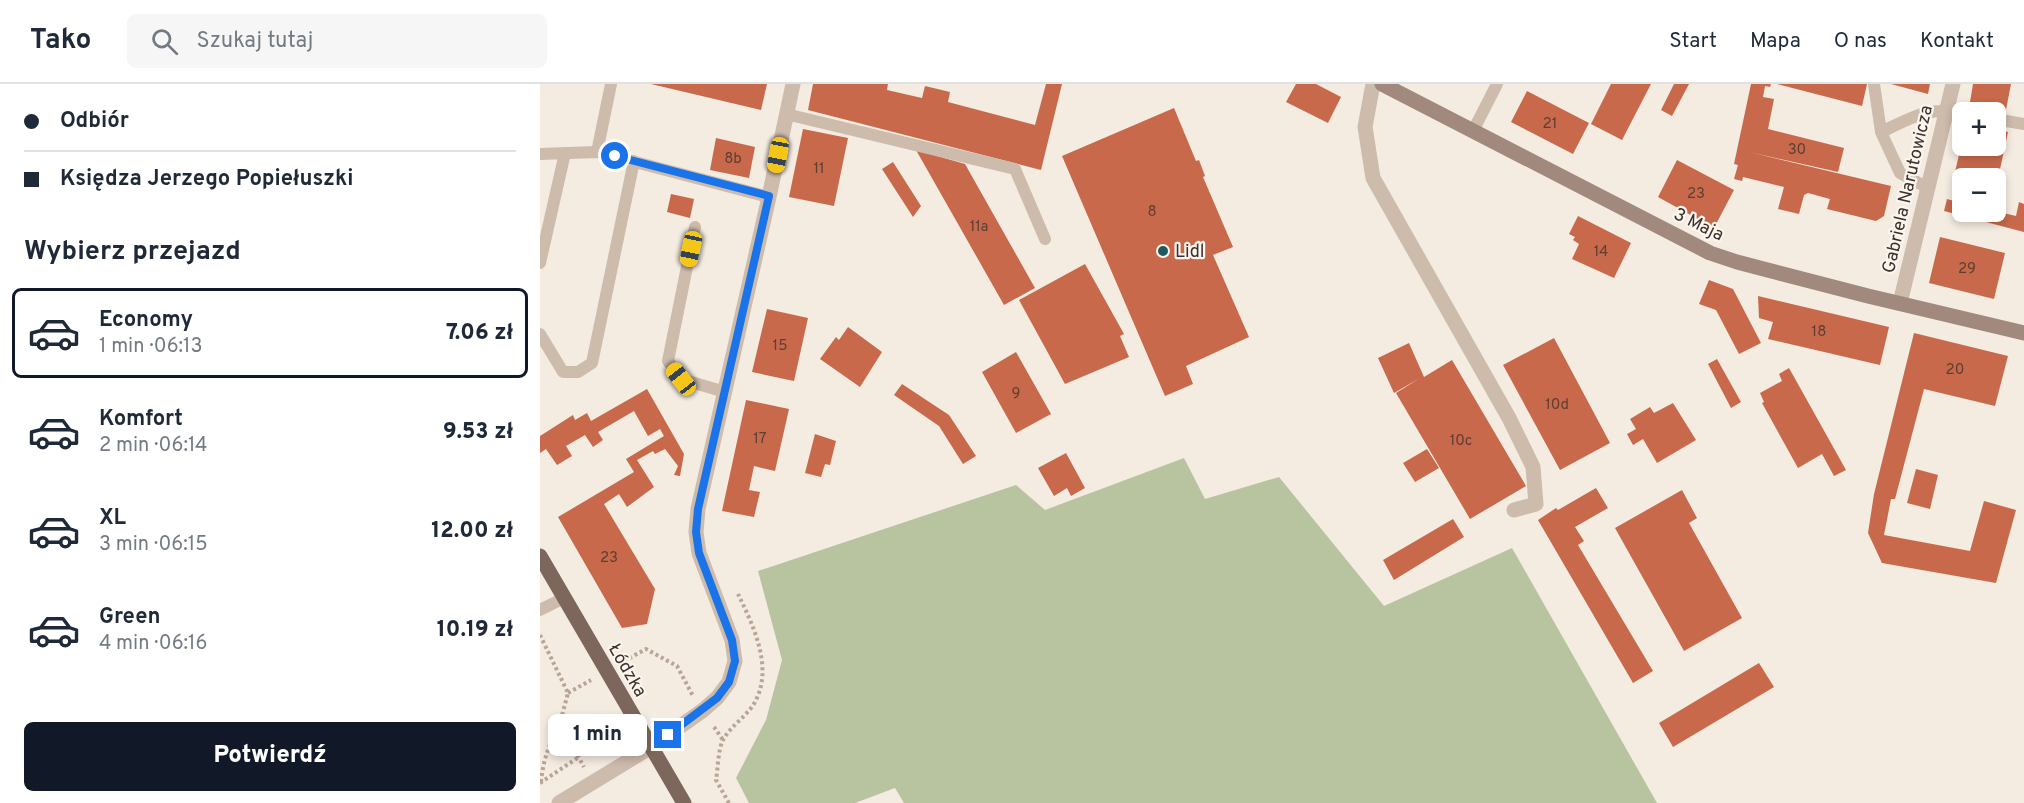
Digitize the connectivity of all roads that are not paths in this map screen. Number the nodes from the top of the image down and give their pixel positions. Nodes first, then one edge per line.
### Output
1 (610, 84) edge
2 (793, 84) edge
3 (1373, 84) edge
4 (1382, 84) edge
5 (1497, 84) edge
6 (1874, 84) edge
7 (1953, 84) edge
8 (1946, 110) junction
9 (1952, 111) edge
10 (786, 114) junction
11 (2006, 121) edge
12 (2024, 124) edge
13 (1473, 131) junction
14 (1881, 132) junction
15 (597, 152) junction
16 (565, 153) junction
17 (540, 154) edge
18 (634, 161) junction
19 (1928, 188) junction
20 (769, 196) junction
21 (695, 227) dead end
22 (1045, 239) dead end
23 (540, 263) edge
24 (1900, 303) junction
25 (2024, 333) edge
26 (540, 334) edge
27 (725, 392) junction
28 (1514, 510) dead end
29 (540, 556) edge
30 (564, 598) junction
31 (540, 610) edge
32 (651, 747) junction
33 (559, 803) edge
34 (684, 803) edge

1 - 15 lane
2 - 10 street
3 - 28 street
4 - 13 main road, 3 Maja
5 - 13 lane
6 - 14 lane
7 - 8 street, Gabriela Narutowicza
8 - 9 lane
8 - 14 lane
8 - 19 street, Gabriela Narutowicza
10 - 20 street
10 - 22 lane
11 - 12 lane
13 - 24 main road, 3 Maja
14 - 19 lane
15 - 16 lane
15 - 18 lane
16 - 17 lane
16 - 23 lane
18 - 20 lane
18 - 26 lane
19 - 24 street, Gabriela Narutowicza
20 - 27 street
21 - 27 lane
24 - 25 main road, 3 Maja
27 - 32 street
29 - 30 main road, Łódzka
30 - 31 lane
30 - 32 main road, Łódzka
32 - 33 street
32 - 34 main road, Łódzka

